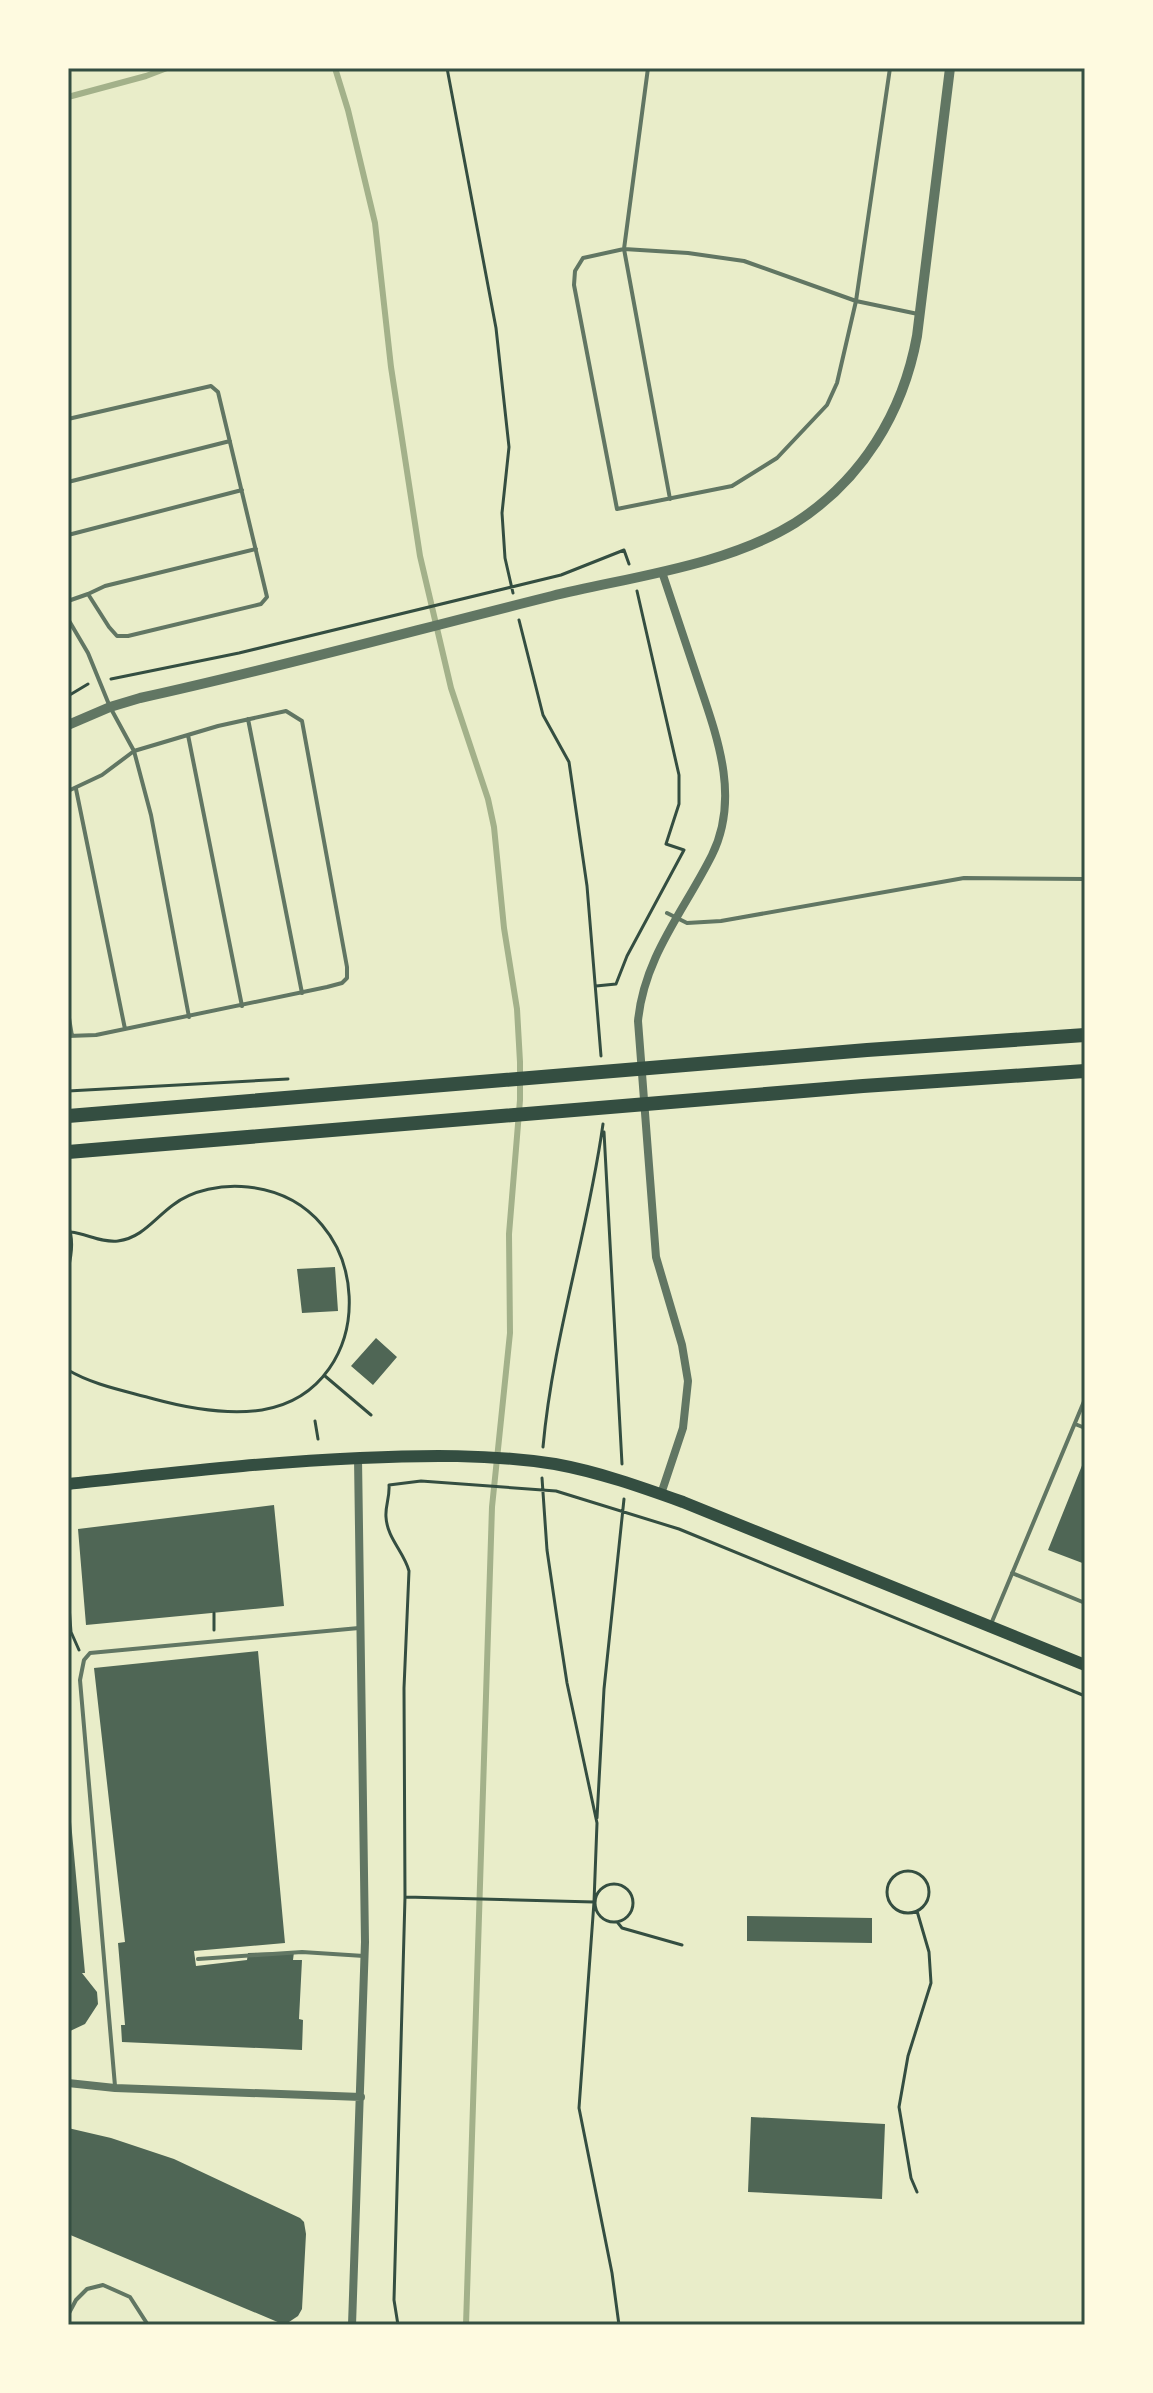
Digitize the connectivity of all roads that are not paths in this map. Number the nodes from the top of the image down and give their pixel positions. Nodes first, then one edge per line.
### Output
1 (648, 68) edge
2 (890, 68) edge
3 (950, 68) edge
4 (624, 249) junction
5 (856, 301) junction
6 (920, 314) junction
7 (68, 419) edge
8 (230, 441) junction
9 (68, 482) edge
10 (242, 490) junction
11 (670, 499) junction
12 (68, 535) edge
13 (256, 549) junction
14 (662, 572) junction
15 (88, 594) junction
16 (68, 601) edge
17 (68, 619) edge
18 (110, 707) junction
19 (248, 719) junction
20 (68, 725) edge
21 (188, 735) junction
22 (134, 751) junction
23 (76, 787) junction
24 (68, 791) edge
25 (1085, 879) edge
26 (671, 916) junction
27 (302, 993) junction
28 (242, 1006) junction
29 (68, 1012) edge
30 (189, 1017) junction
31 (125, 1029) junction
32 (1085, 1035) edge
33 (70, 1036) edge
34 (1085, 1071) edge
35 (68, 1116) edge
36 (68, 1152) edge
37 (1085, 1399) edge
38 (1075, 1424) junction
39 (1085, 1428) edge
40 (358, 1458) junction
41 (68, 1484) edge
42 (661, 1494) junction
43 (1012, 1573) junction
44 (1085, 1603) edge
45 (990, 1627) junction
46 (362, 1628) junction
47 (1085, 1665) edge
48 (364, 1956) junction
49 (198, 1959) dead end
50 (68, 2083) edge
51 (115, 2088) junction
52 (361, 2097) junction
53 (68, 2315) edge
54 (148, 2325) edge
55 (352, 2325) edge

1 - 4 lane
2 - 5 lane
3 - 6 street
4 - 5 lane
4 - 11 lane
4 - 11 lane
5 - 6 lane
5 - 11 lane
6 - 14 street
7 - 8 lane
8 - 9 lane
8 - 10 lane
10 - 12 lane
10 - 13 lane
13 - 15 lane
13 - 15 lane
14 - 18 street
14 - 26 street
15 - 16 lane
17 - 18 lane
18 - 20 street
18 - 22 lane
19 - 21 lane
19 - 27 lane
19 - 27 lane
21 - 22 lane
21 - 28 lane
22 - 23 lane
22 - 30 lane
23 - 24 lane
23 - 31 lane
25 - 26 lane
26 - 42 street
27 - 28 lane
28 - 30 lane
29 - 33 lane
30 - 31 lane
31 - 33 lane
32 - 35 main road
34 - 36 main road
37 - 38 lane
38 - 39 lane
38 - 43 lane
40 - 41 main road
40 - 42 main road
40 - 46 street
42 - 45 main road
43 - 44 lane
43 - 45 lane
45 - 47 main road
46 - 48 street
46 - 51 lane
48 - 49 lane
48 - 52 street
50 - 51 street
51 - 52 street
52 - 55 street
53 - 54 lane

